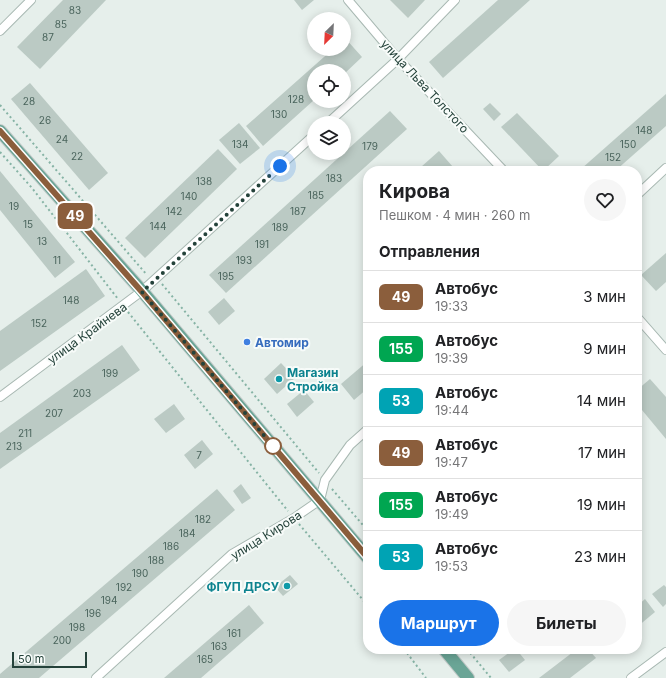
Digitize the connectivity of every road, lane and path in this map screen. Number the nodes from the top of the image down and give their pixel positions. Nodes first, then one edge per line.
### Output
1 (31, 0) edge
2 (348, 0) edge
3 (455, 0) edge
4 (0, 31) edge
5 (398, 59) junction
6 (0, 105) edge
7 (336, 116) edge
8 (0, 131) edge
9 (307, 142) edge
10 (0, 152) edge
11 (499, 166) edge
12 (666, 168) edge
13 (642, 190) edge
14 (155, 280) junction
15 (142, 292) junction
16 (123, 307) junction
17 (642, 323) edge
18 (666, 350) edge
19 (0, 397) edge
20 (363, 433) edge
21 (325, 480) junction
22 (320, 500) junction
23 (294, 518) junction
24 (363, 525) edge
25 (363, 552) edge
26 (363, 600) edge
27 (666, 652) edge
28 (408, 654) edge
29 (448, 654) edge
30 (471, 654) edge
31 (96, 678) edge
32 (426, 678) edge
33 (468, 678) edge
34 (491, 678) edge
35 (631, 678) edge

1 - 4 street
2 - 5 street, улица Льва Толстого
3 - 5 street
5 - 7 street
5 - 11 street, улица Льва Толстого
6 - 14 path
8 - 15 main road
9 - 14 street, улица Крайнева
10 - 16 path
12 - 13 street
14 - 15 street, улица Крайнева
14 - 21 path
15 - 16 street, улица Крайнева
15 - 22 main road
16 - 19 street, улица Крайнева
16 - 23 path
17 - 18 street
20 - 21 street
21 - 22 street
21 - 24 path
22 - 23 street, улица Кирова
22 - 25 main road
23 - 26 path
23 - 31 street, улица Кирова
27 - 35 street
28 - 32 path
29 - 33 main road
30 - 34 path

